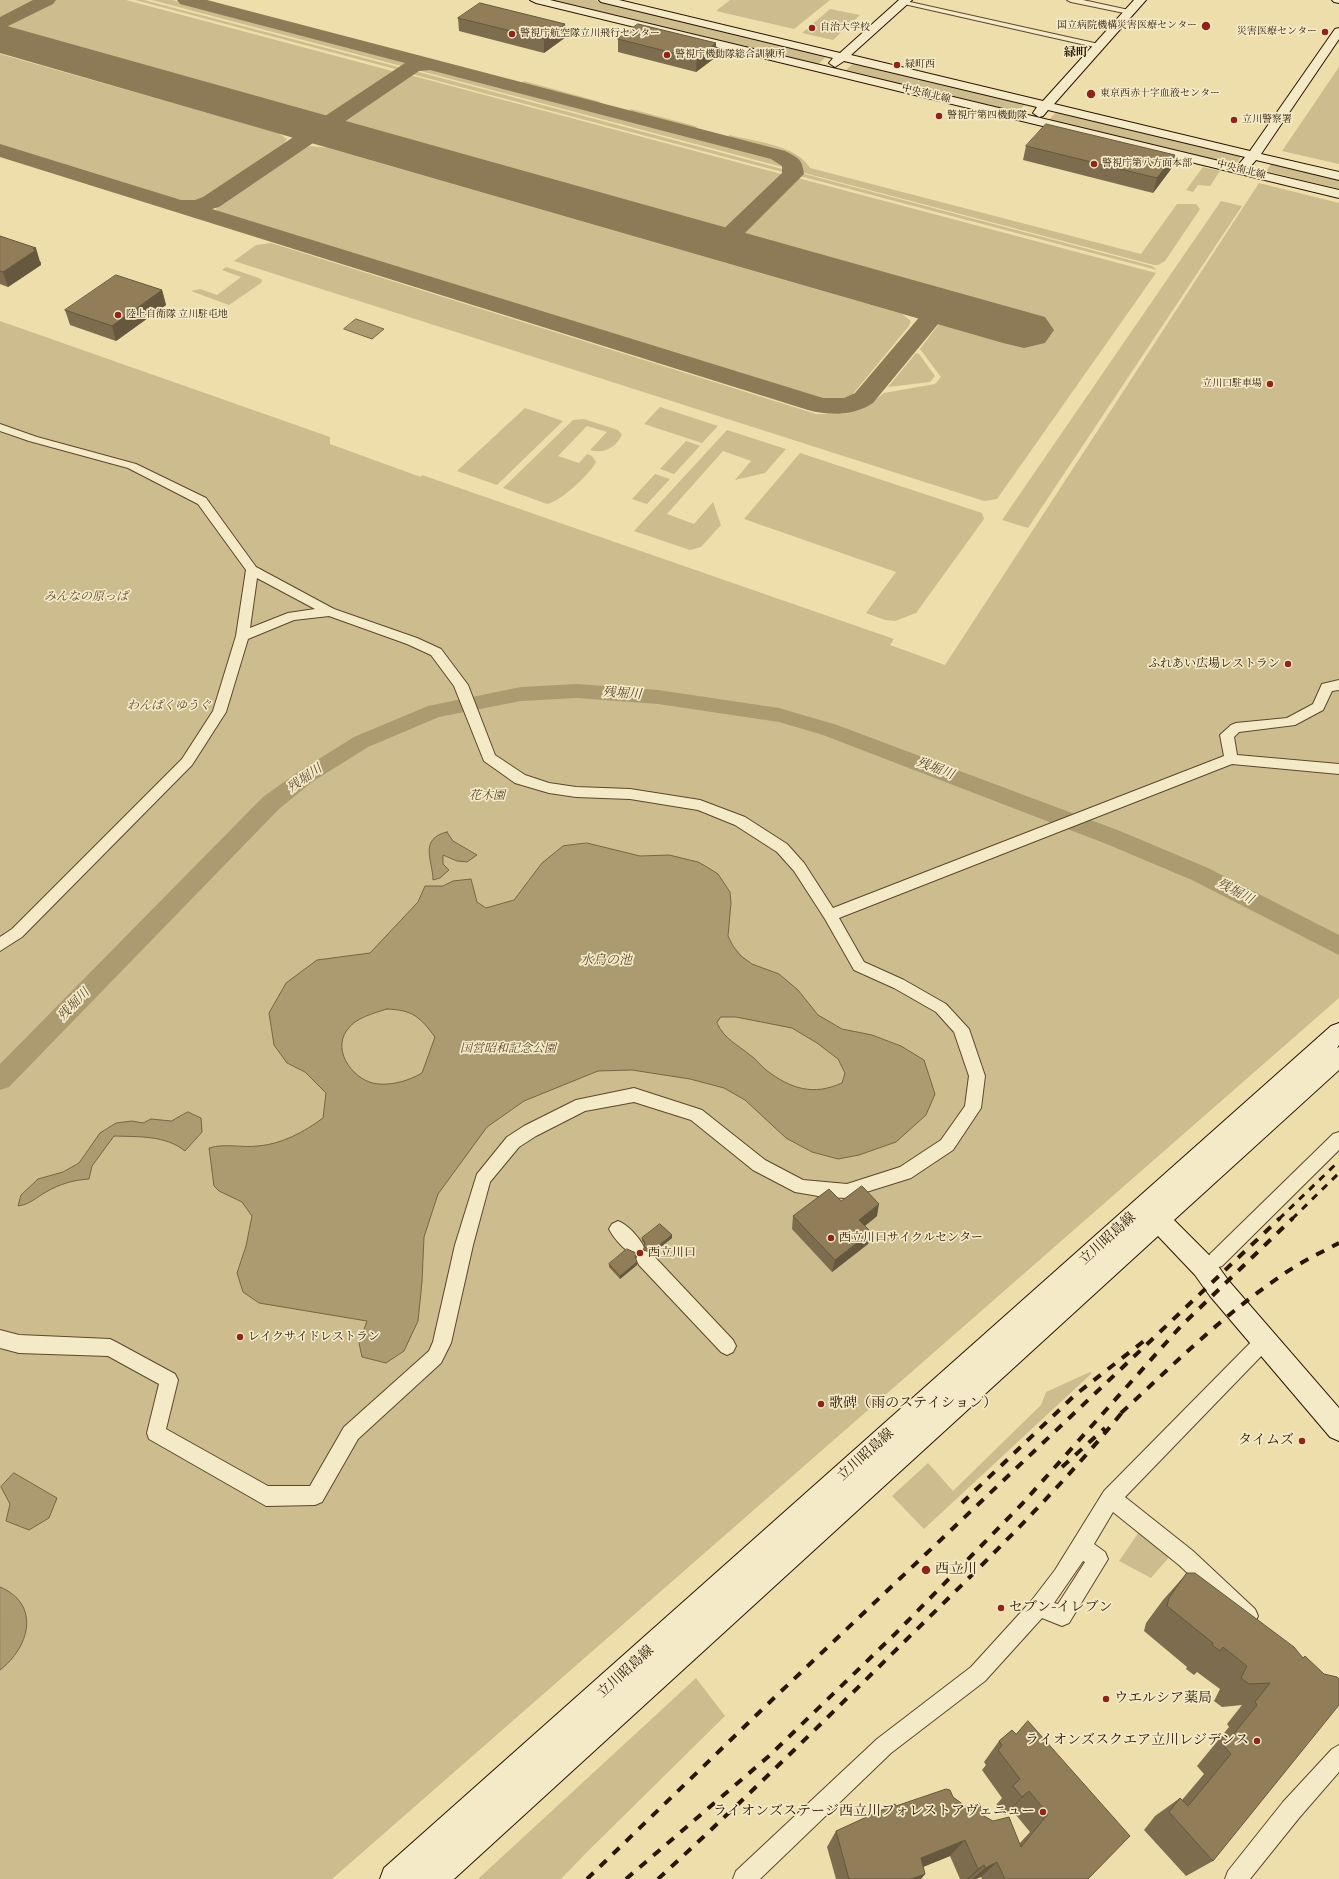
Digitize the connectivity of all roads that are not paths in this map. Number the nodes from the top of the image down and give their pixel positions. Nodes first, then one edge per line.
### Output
1 (536, 0) edge
2 (605, 0) edge
3 (1071, 0) edge
4 (1140, 0) edge
5 (905, 1) edge
6 (1130, 12) junction
7 (1339, 31) edge
8 (1099, 46) junction
9 (1339, 50) edge
10 (842, 56) junction
11 (827, 70) junction
12 (1046, 105) junction
13 (1033, 120) junction
14 (1260, 157) junction
15 (1239, 170) junction
16 (1339, 176) edge
17 (1339, 194) edge
18 (0, 427) edge
19 (252, 570) junction
20 (330, 612) junction
21 (242, 636) junction
22 (1339, 685) edge
23 (1231, 760) junction
24 (1339, 769) edge
25 (830, 915) junction
26 (0, 945) edge
27 (1339, 1032) edge
28 (1339, 1056) edge
29 (1339, 1139) edge
30 (1150, 1214) junction
31 (618, 1229) dead end
32 (1216, 1260) dead end
33 (0, 1339) edge
34 (1264, 1341) junction
35 (727, 1346) dead end
36 (1339, 1428) edge
37 (1111, 1498) junction
38 (1264, 1630) edge
39 (1339, 1756) edge
40 (395, 1879) edge
41 (431, 1879) edge
42 (744, 1879) edge
43 (1236, 1879) edge

1 - 11 main road, 中央南北線
2 - 10 main road, 中央南北線
3 - 6 street
4 - 6 main road
5 - 8 street
5 - 10 main road
6 - 8 main road
7 - 14 main road
8 - 12 main road
9 - 14 main road
10 - 11 main road
10 - 12 main road, 中央南北線
11 - 13 main road, 中央南北線
12 - 13 main road
12 - 14 main road, 中央南北線
13 - 15 main road, 中央南北線
14 - 15 main road
14 - 16 main road, 中央南北線
15 - 17 main road, 中央南北線
18 - 19 street
19 - 20 street
19 - 21 street
20 - 21 street
20 - 25 street
21 - 26 street
22 - 23 street
23 - 24 street
23 - 25 street
25 - 33 street
27 - 30 main road, 立川昭島線
28 - 30 main road, 立川昭島線
29 - 32 street
30 - 34 main road
30 - 40 main road, 立川昭島線
30 - 41 main road, 立川昭島線
31 - 35 street
34 - 36 main road
34 - 37 street
37 - 38 street
37 - 42 street
39 - 43 street

